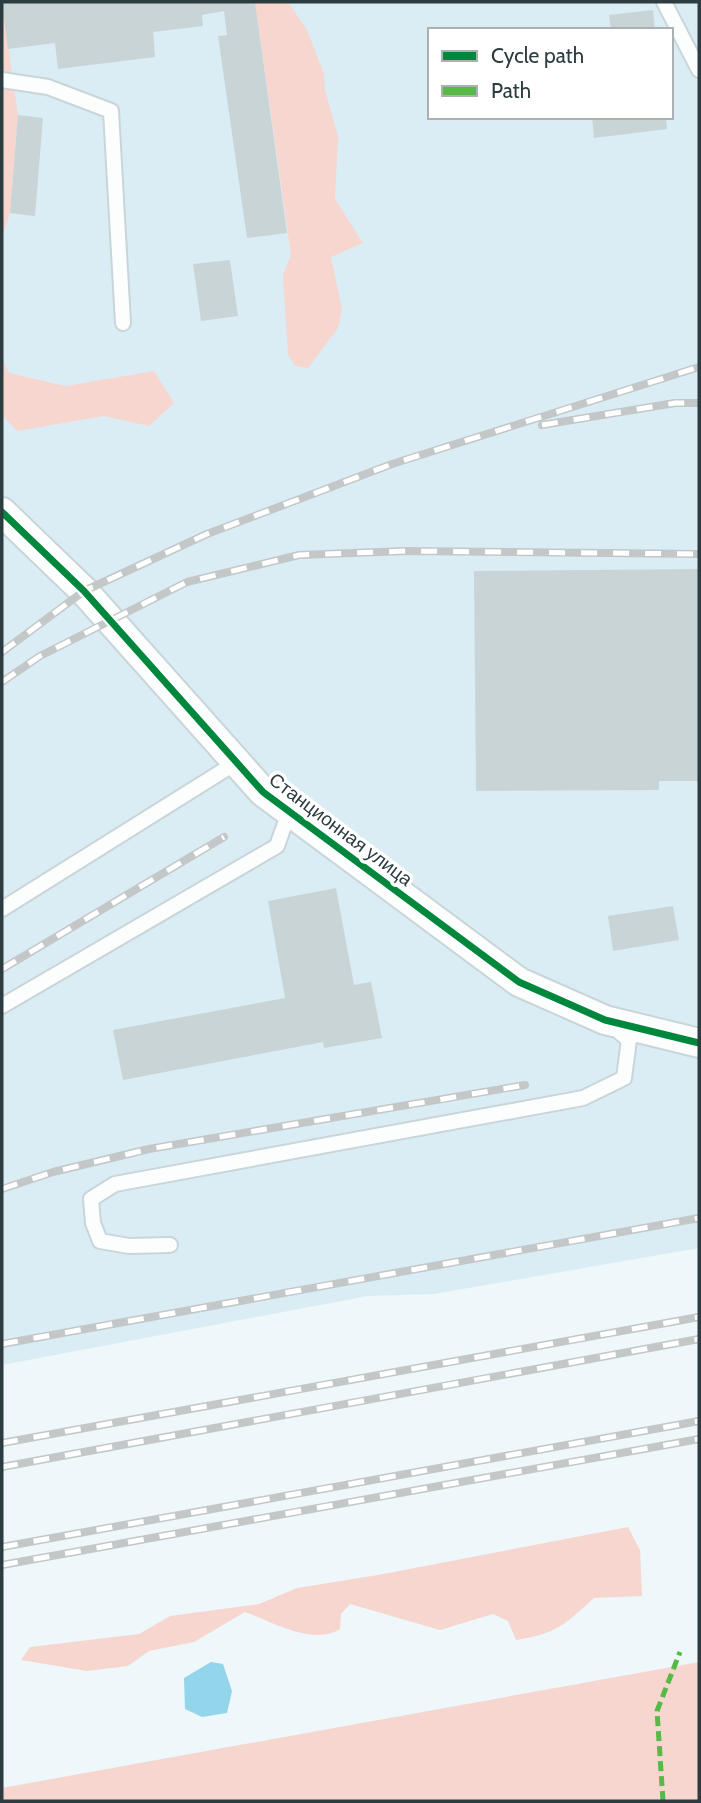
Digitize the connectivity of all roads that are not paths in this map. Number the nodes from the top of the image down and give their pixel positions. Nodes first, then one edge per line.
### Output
1 (664, 2) edge
2 (699, 70) edge
3 (2, 80) edge
4 (123, 323) dead end
5 (2, 512) edge
6 (237, 762) junction
7 (289, 812) junction
8 (2, 909) edge
9 (2, 1006) edge
10 (605, 1020) junction
11 (699, 1043) edge
12 (170, 1245) dead end

1 - 2 lane
3 - 4 lane
5 - 6 street, Станционная улица
6 - 7 street, Станционная улица
6 - 8 lane
7 - 9 lane
7 - 10 street, Станционная улица
10 - 11 street, Станционная улица
10 - 12 lane

